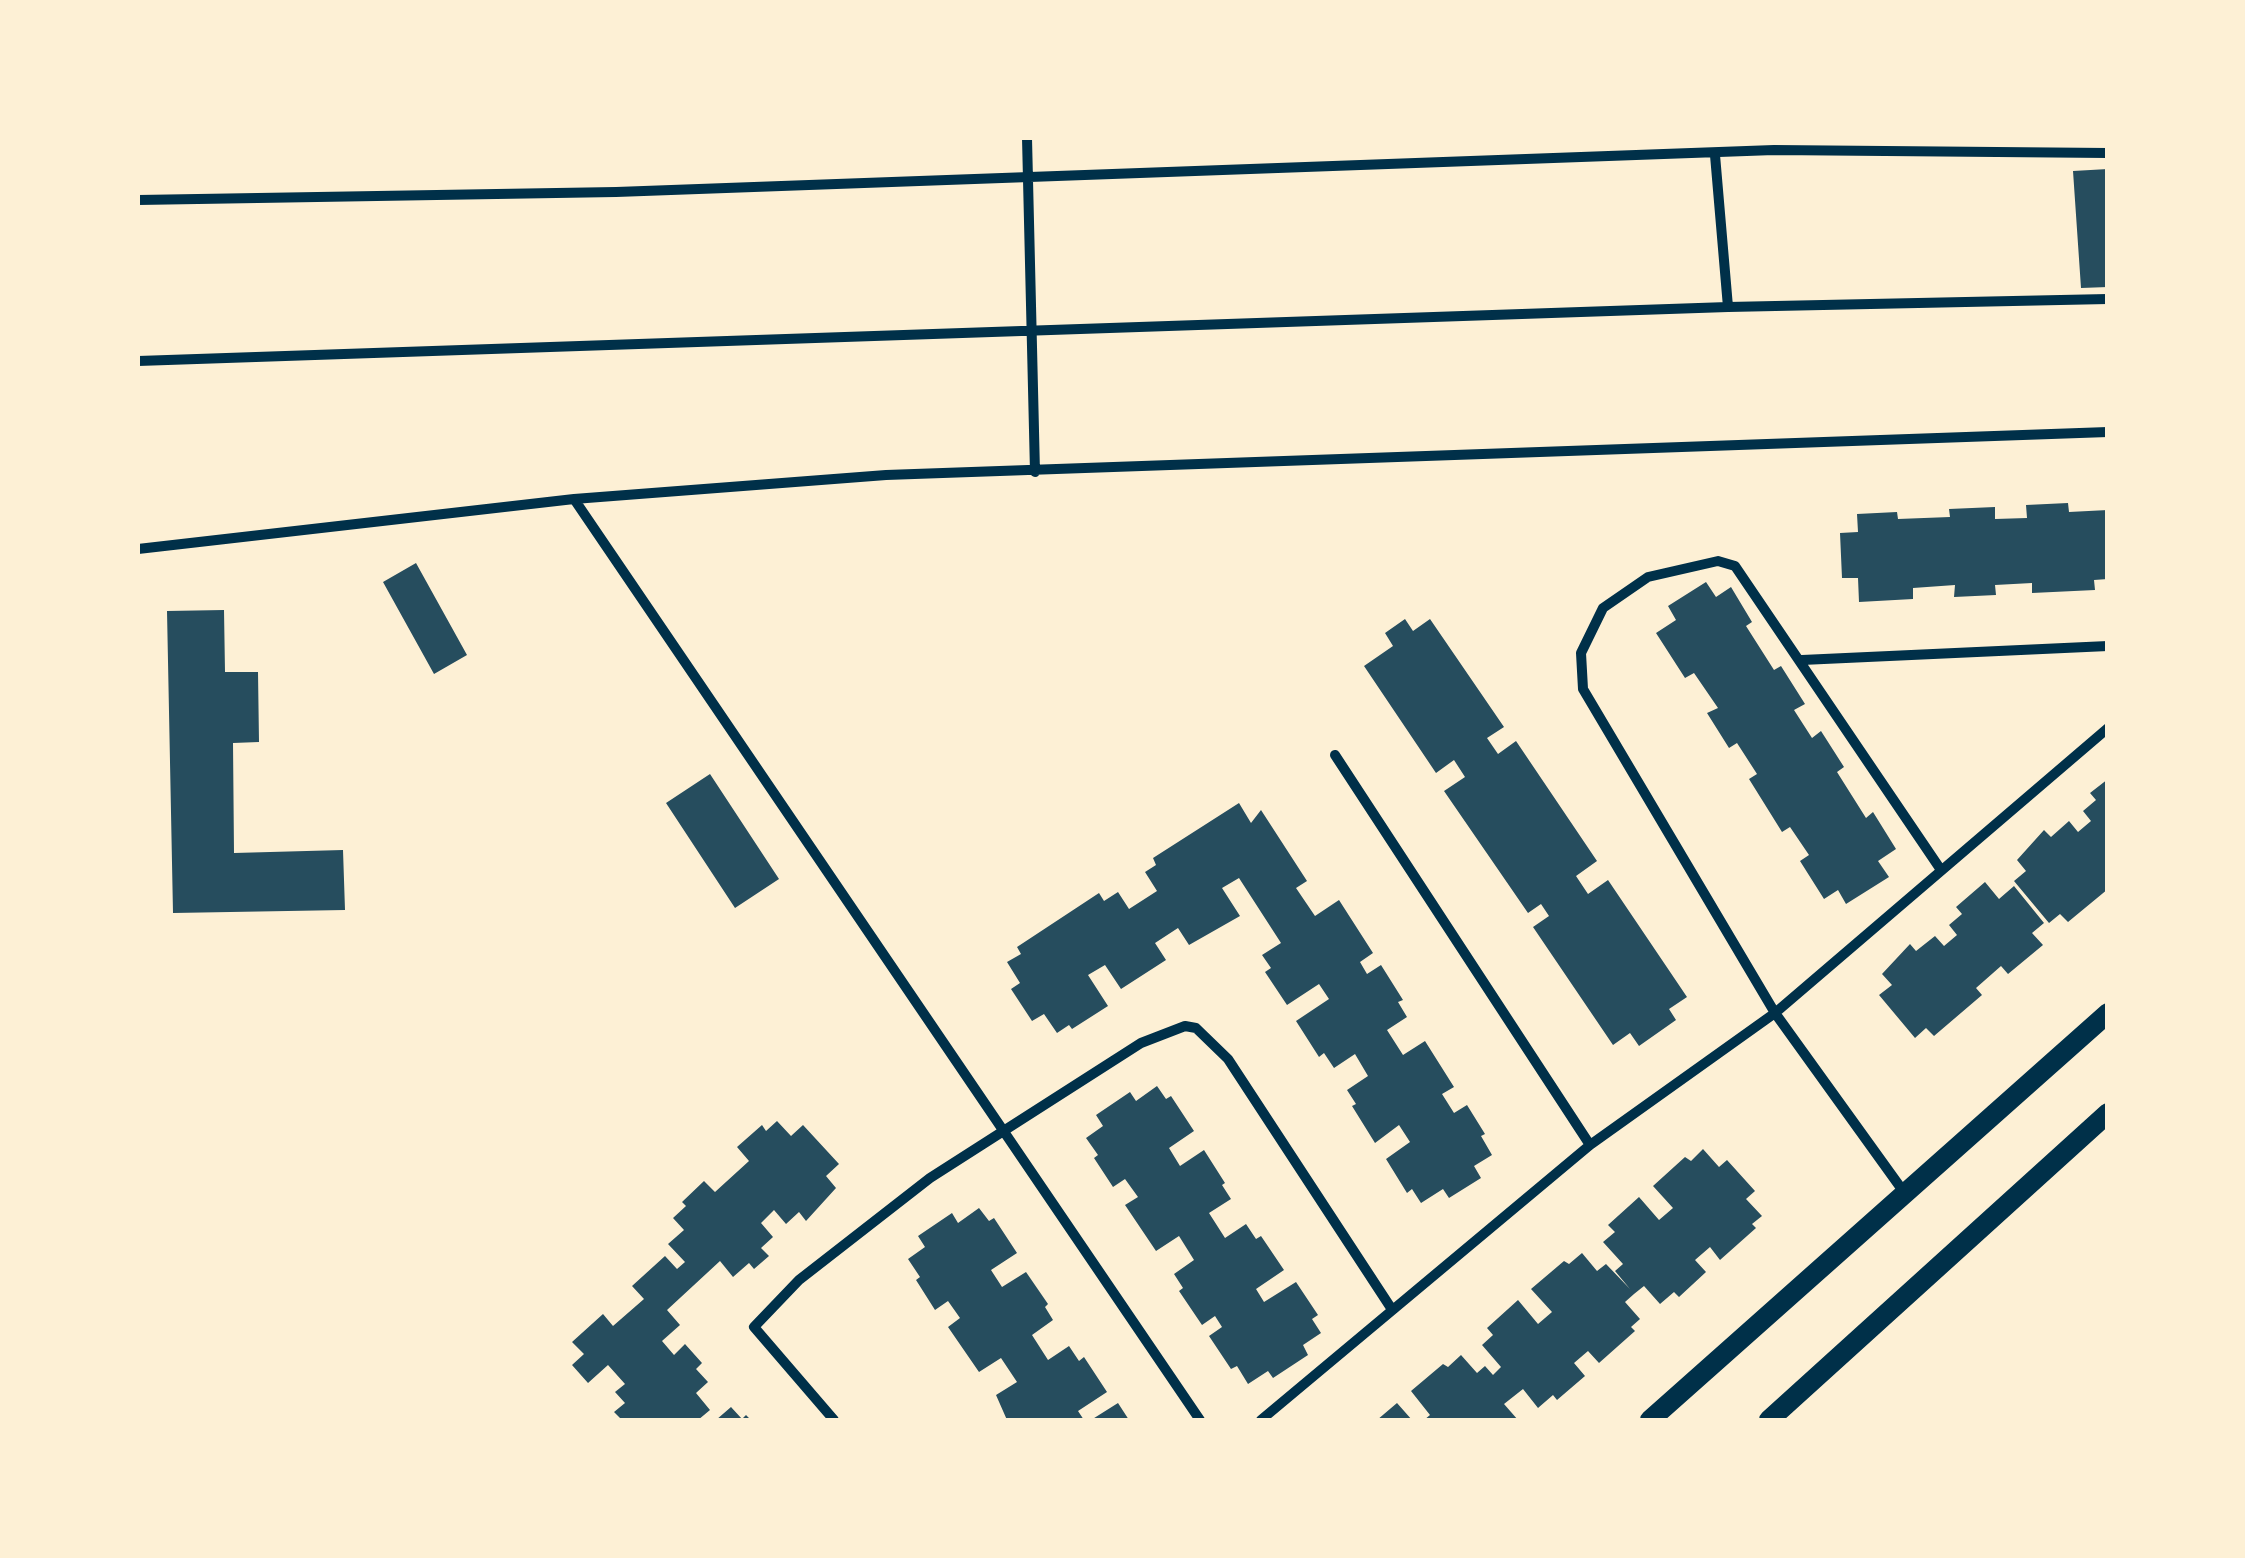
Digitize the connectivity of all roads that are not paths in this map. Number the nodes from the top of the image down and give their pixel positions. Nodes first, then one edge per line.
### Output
1 (1028, 138) edge
2 (1774, 138) edge
3 (1774, 150) junction
4 (2108, 153) edge
5 (1715, 155) junction
6 (1030, 179) junction
7 (138, 200) edge
8 (2108, 299) edge
9 (1728, 306) junction
10 (1034, 330) junction
11 (138, 361) edge
12 (2108, 432) edge
13 (1035, 472) junction
14 (574, 500) junction
15 (138, 549) edge
16 (2108, 646) edge
17 (1802, 660) junction
18 (2108, 728) edge
19 (1335, 755) dead end
20 (1941, 870) junction
21 (1775, 1012) junction
22 (2108, 1013) edge
23 (2108, 1113) edge
24 (1004, 1128) junction
25 (1590, 1144) junction
26 (1906, 1196) junction
27 (1391, 1308) junction
28 (834, 1420) edge
29 (1200, 1420) edge
30 (1261, 1420) edge
31 (1650, 1420) edge
32 (1770, 1420) edge

1 - 6 street
2 - 3 street
3 - 4 street
3 - 5 street
5 - 6 street
5 - 9 street
6 - 7 street
6 - 10 street
8 - 9 street
9 - 10 street
10 - 11 street
10 - 13 street
12 - 13 street
13 - 14 street
14 - 15 street
14 - 24 street
16 - 17 street
17 - 20 street
17 - 21 street
18 - 20 street
19 - 25 street
20 - 21 street
21 - 25 street
21 - 26 street
22 - 26 main road
23 - 32 main road
24 - 27 street
24 - 28 street
24 - 29 street
25 - 27 street
26 - 31 main road
27 - 30 street

